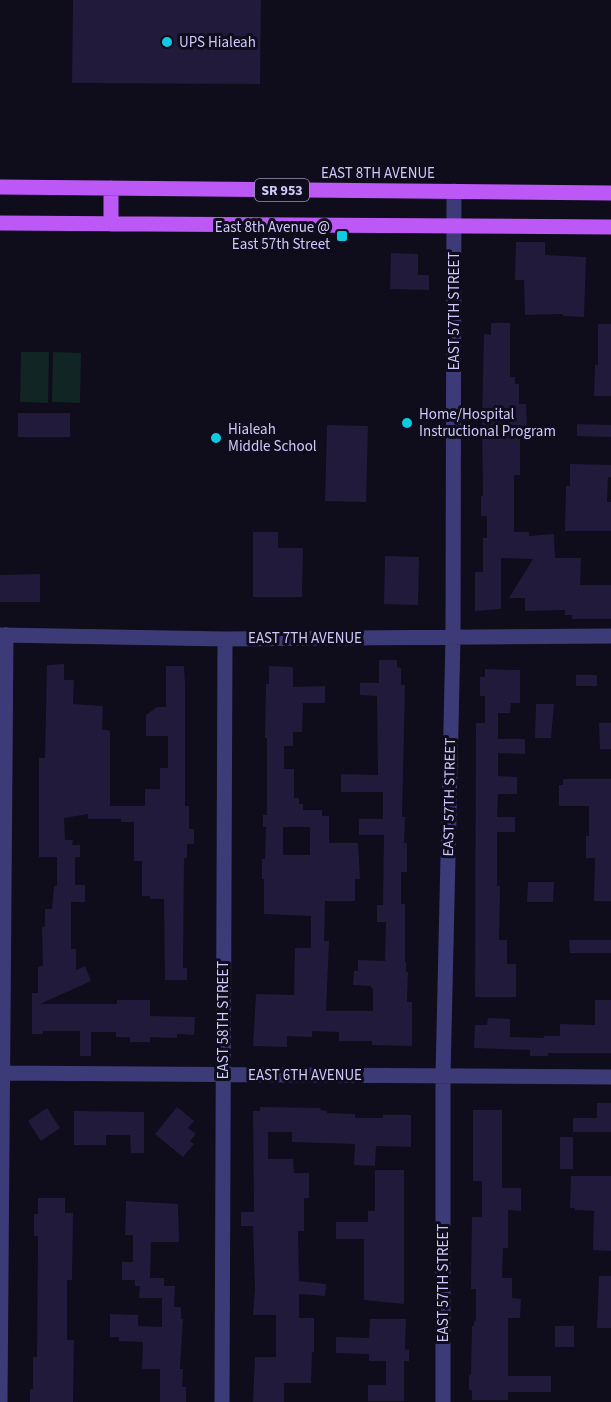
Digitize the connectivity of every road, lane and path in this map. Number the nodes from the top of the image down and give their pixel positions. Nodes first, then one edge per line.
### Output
1 (0, 187) edge
2 (111, 188) junction
3 (454, 191) junction
4 (611, 192) edge
5 (0, 223) edge
6 (111, 224) junction
7 (454, 226) junction
8 (611, 227) edge
9 (3, 635) edge
10 (611, 636) edge
11 (453, 638) junction
12 (225, 639) junction
13 (1, 1073) edge
14 (223, 1075) junction
15 (443, 1076) junction
16 (611, 1077) edge
17 (0, 1402) edge
18 (222, 1402) edge
19 (443, 1402) edge

1 - 2 main road, EAST 8TH AVENUE / SR 953
2 - 3 main road, EAST 8TH AVENUE / SR 953
2 - 6 main road
3 - 4 main road, EAST 8TH AVENUE / SR 953
3 - 7 street, EAST 57TH STREET
5 - 6 main road
6 - 7 main road
7 - 8 main road
7 - 11 street, EAST 57TH STREET
9 - 12 street, EAST 7TH AVENUE
9 - 13 street
10 - 11 street, EAST 7TH AVENUE
11 - 12 street, EAST 7TH AVENUE
11 - 15 street, EAST 57TH STREET
12 - 14 street, EAST 58TH STREET
13 - 14 street, EAST 6TH AVENUE
13 - 17 street
14 - 15 street, EAST 6TH AVENUE
14 - 18 street, EAST 58TH STREET
15 - 16 street, EAST 6TH AVENUE
15 - 19 street, EAST 57TH STREET

